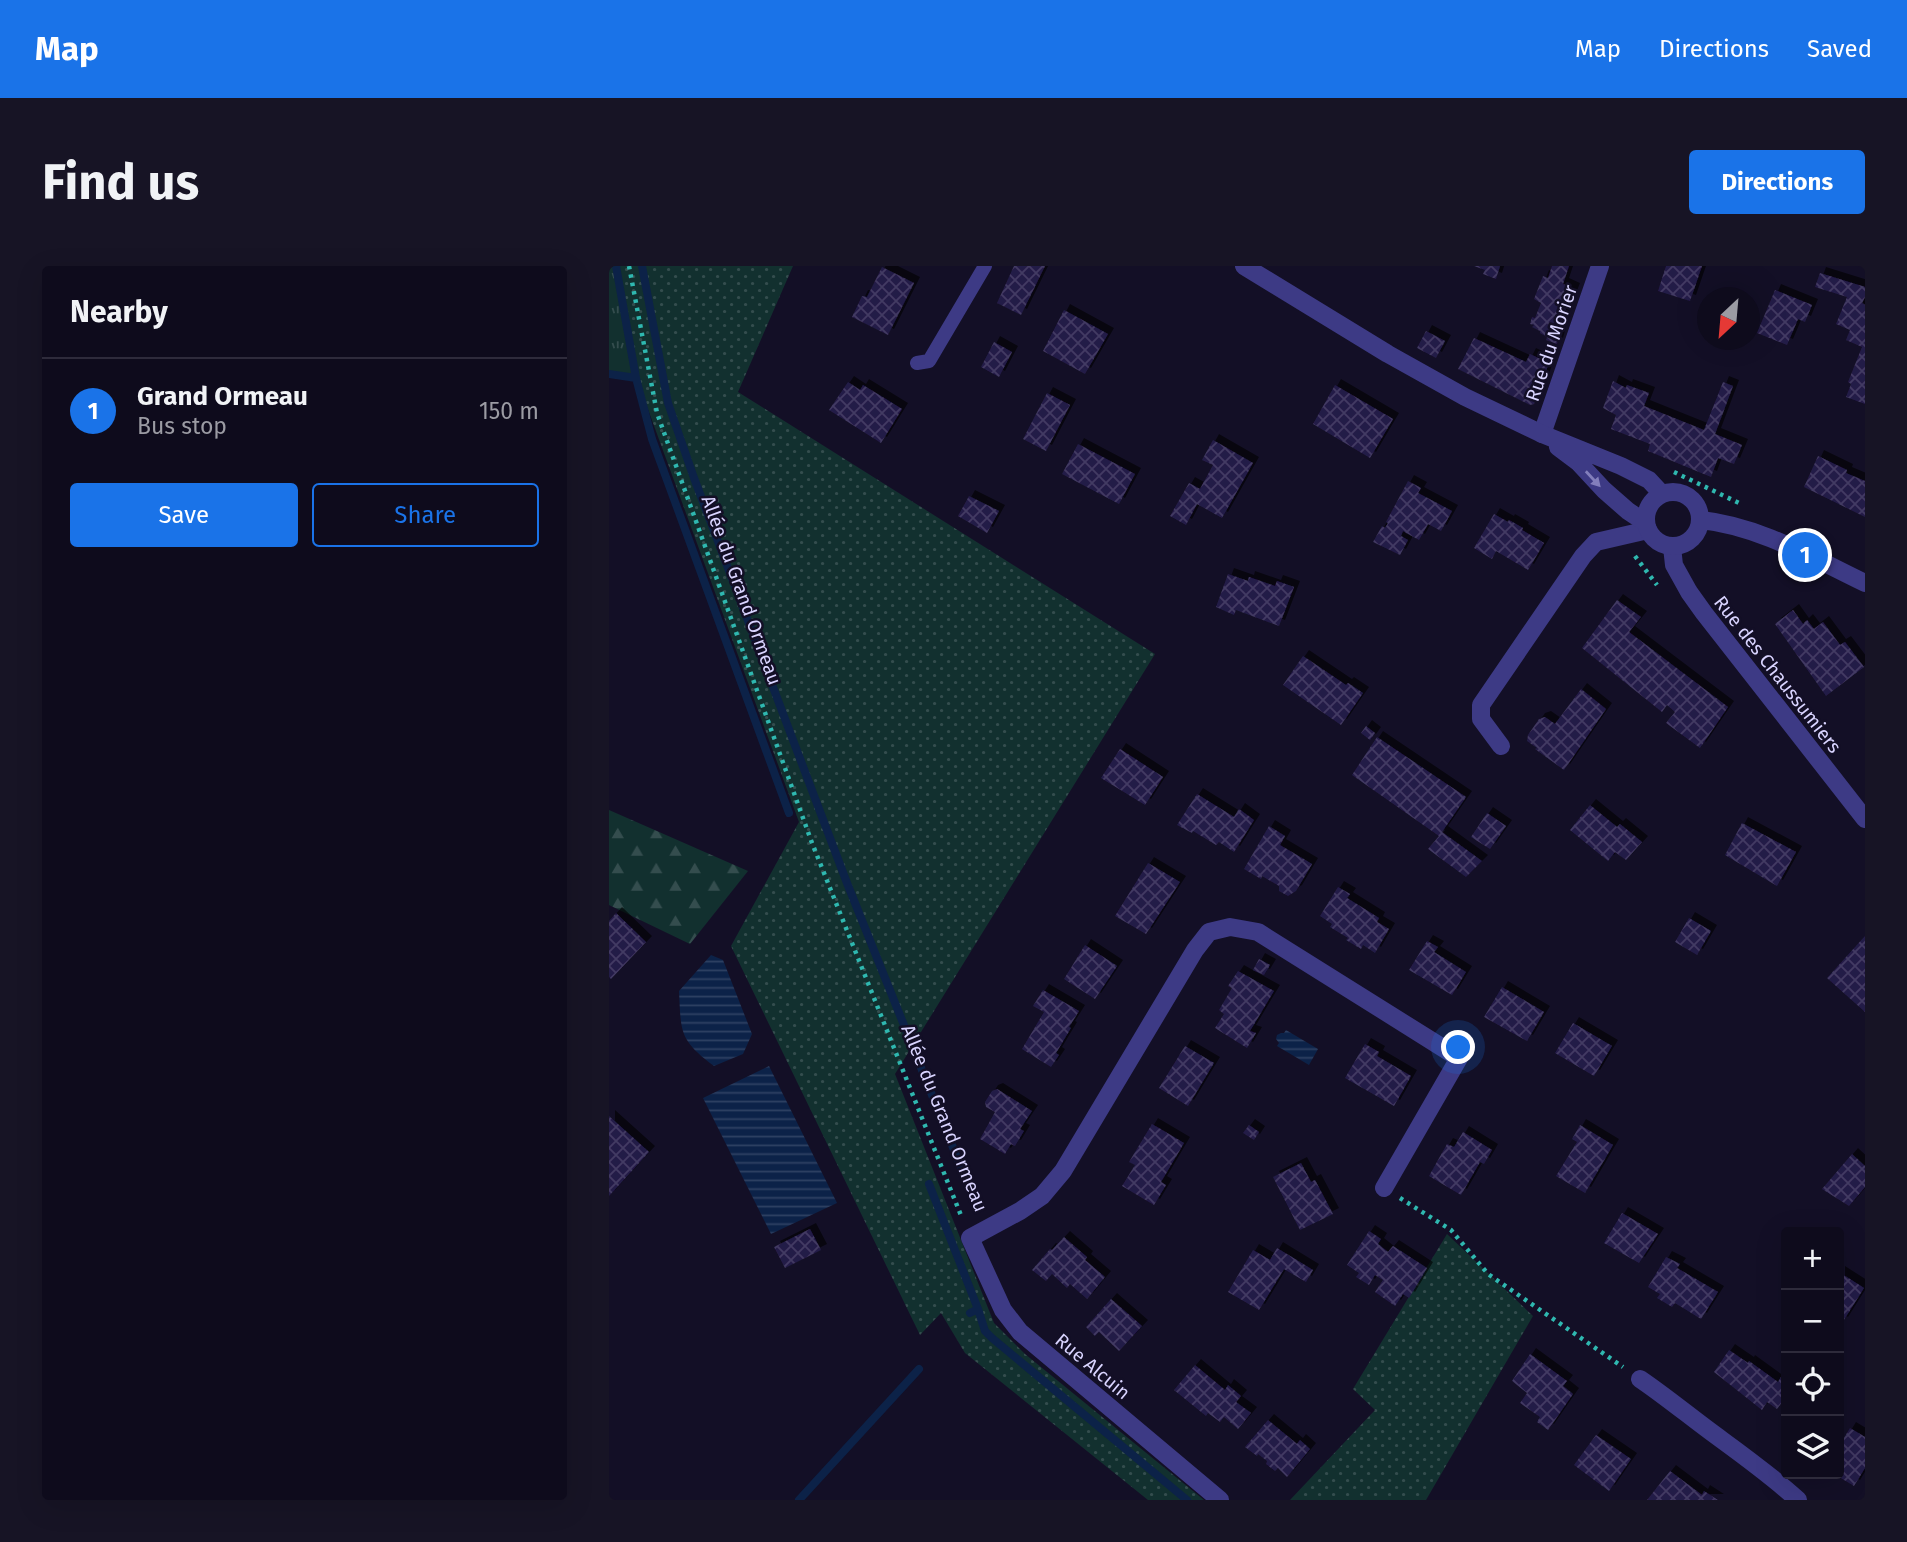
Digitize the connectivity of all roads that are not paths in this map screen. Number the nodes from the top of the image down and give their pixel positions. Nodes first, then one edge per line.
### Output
1 (985, 266) edge
2 (1244, 266) edge
3 (1600, 266) edge
4 (917, 363) dead end
5 (1542, 434) junction
6 (1662, 494) junction
7 (1701, 520) junction
8 (1647, 527) junction
9 (1672, 547) junction
10 (1865, 583) edge
11 (1501, 746) dead end
12 (1865, 819) edge
13 (1384, 1188) road end
14 (970, 1238) joint
15 (1640, 1379) road end
16 (1220, 1500) edge
17 (1798, 1500) edge

1 - 4 lane
2 - 5 street
3 - 5 street, Rue du Morier
5 - 6 street
5 -> 8 street
6 - 7 street
6 - 8 street
7 - 9 street
7 - 10 street
8 - 9 street
8 - 11 street
9 - 12 street, Rue des Chaussumiers
13 - 14 street, Allée du Grand Ormeau
14 - 16 street, Rue Alcuin
15 - 17 street

